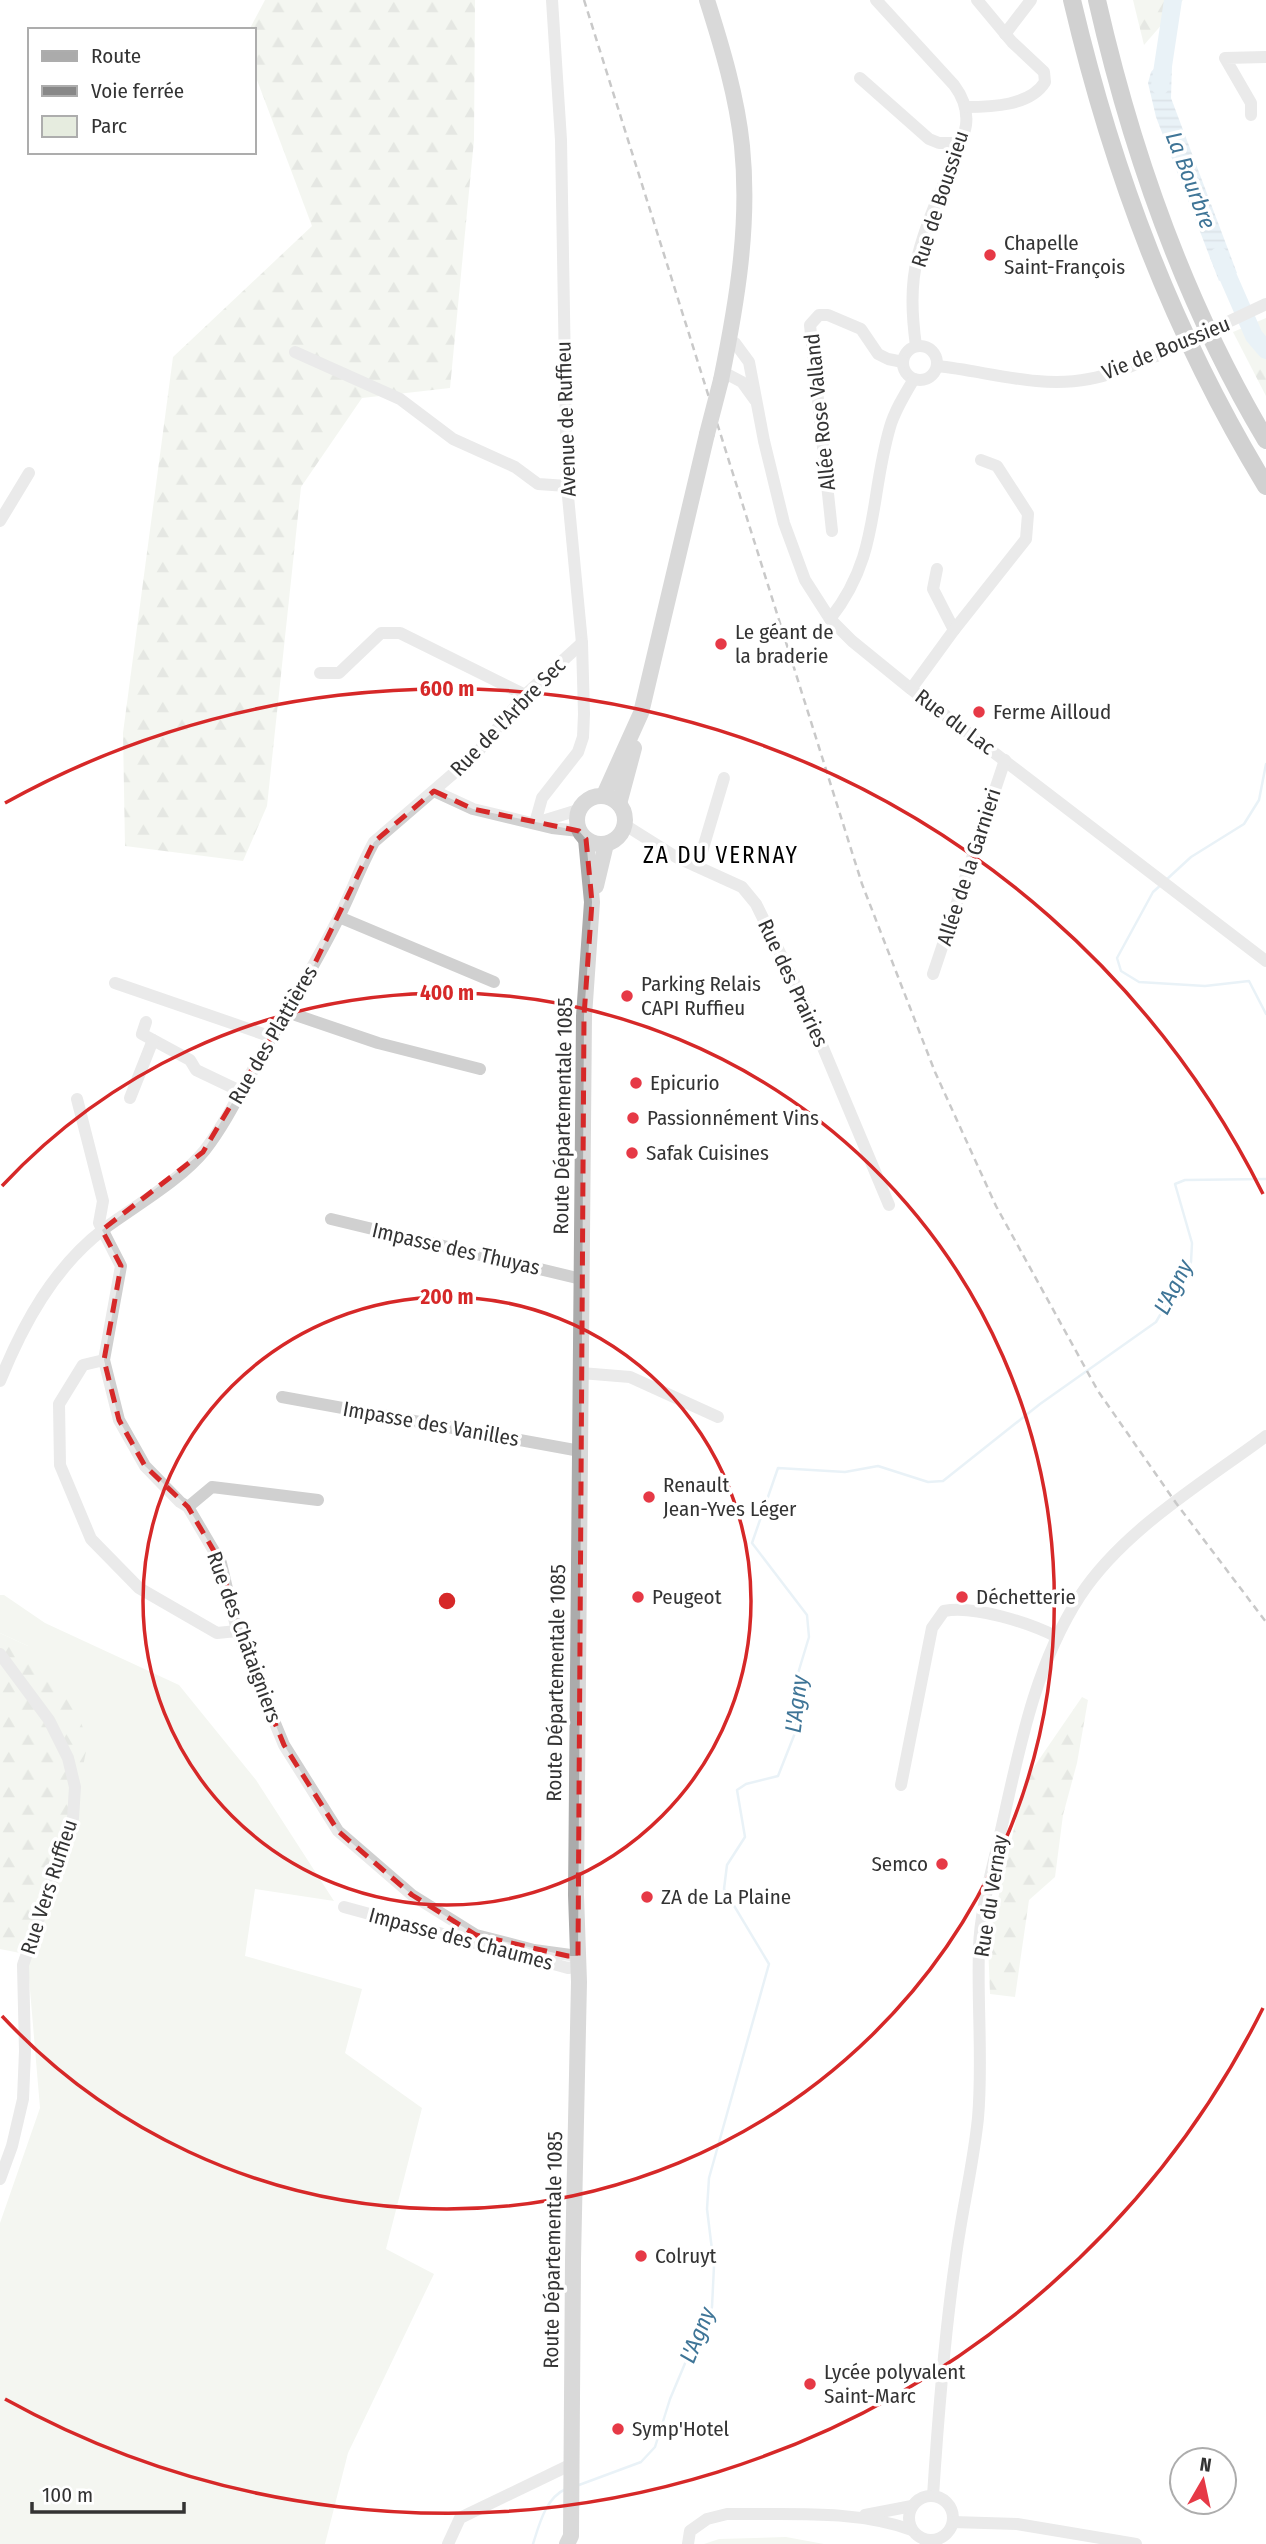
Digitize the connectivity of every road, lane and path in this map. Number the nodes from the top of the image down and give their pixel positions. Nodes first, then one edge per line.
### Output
1 (552, 0) edge
2 (707, 0) edge
3 (876, 0) edge
4 (977, 0) edge
5 (1031, 0) edge
6 (1072, 0) edge
7 (1097, 0) edge
8 (1005, 34) junction
9 (1266, 57) edge
10 (860, 78) dead end
11 (965, 107) junction
12 (1251, 115) dead end
13 (961, 143) junction
14 (1266, 304) edge
15 (729, 340) junction
16 (916, 346) junction
17 (295, 352) dead end
18 (903, 362) junction
19 (937, 366) junction
20 (722, 376) junction
21 (914, 379) junction
22 (757, 403) junction
23 (1266, 440) edge
24 (981, 460) dead end
25 (29, 473) dead end
26 (567, 486) junction
27 (1266, 486) edge
28 (0, 521) edge
29 (832, 531) dead end
30 (937, 569) dead end
31 (830, 619) junction
32 (954, 630) junction
33 (582, 643) junction
34 (320, 673) dead end
35 (911, 689) junction
36 (525, 695) junction
37 (641, 713) junction
38 (1004, 760) junction
39 (724, 778) dead end
40 (434, 791) junction
41 (604, 796) junction
42 (619, 804) junction
43 (578, 810) junction
44 (535, 823) junction
45 (625, 825) junction
46 (582, 835) junction
47 (606, 844) junction
48 (698, 865) junction
49 (592, 902) junction
50 (339, 917) junction
51 (1266, 961) edge
52 (933, 974) dead end
53 (494, 982) dead end
54 (115, 983) dead end
55 (286, 1012) junction
56 (146, 1022) dead end
57 (272, 1037) junction
58 (153, 1040) junction
59 (480, 1069) dead end
60 (240, 1091) junction
61 (130, 1098) dead end
62 (77, 1099) dead end
63 (889, 1205) dead end
64 (331, 1219) dead end
65 (102, 1230) junction
66 (581, 1279) junction
67 (104, 1360) junction
68 (581, 1373) junction
69 (0, 1381) edge
70 (282, 1397) dead end
71 (718, 1417) dead end
72 (1266, 1436) edge
73 (580, 1451) junction
74 (318, 1500) dead end
75 (188, 1507) junction
76 (237, 1630) junction
77 (1057, 1637) junction
78 (0, 1654) edge
79 (901, 1785) dead end
80 (344, 1908) dead end
81 (578, 1961) junction
82 (0, 2179) edge
83 (571, 2469) junction
84 (933, 2496) junction
85 (912, 2506) junction
86 (856, 2517) junction
87 (953, 2522) junction
88 (912, 2530) junction
89 (570, 2541) edge
90 (935, 2542) edge
91 (448, 2544) edge
92 (688, 2544) edge
93 (1136, 2544) edge

1 - 26 street, Avenue de Ruffieu
2 - 15 main road
3 - 11 street, Rue de Boussieu
4 - 8 street
5 - 8 street
6 - 27 highway
7 - 23 highway
8 - 11 street
9 - 12 street
10 - 13 street
11 - 13 street, Rue de Boussieu
13 - 16 street, Rue de Boussieu
14 - 19 street, Vie de Boussieu, bridge
15 - 20 main road
15 - 22 street, Rue du Lac
16 - 18 street
16 - 19 street
17 - 26 street
18 - 21 street
18 - 29 street, Allée Rose Valland
19 - 21 street
20 - 22 street, Rue du Lac
20 - 37 main road, bridge
21 - 31 street
22 - 31 street, Rue du Lac
24 - 32 street
25 - 28 street
26 - 33 street, Avenue de Ruffieu
30 - 32 street
31 - 35 street, Rue du Lac
32 - 35 street
33 - 36 street, Rue de l'Arbre Sec
33 - 44 street, Avenue de Ruffieu
34 - 36 street
35 - 38 street, Rue du Lac
36 - 40 street, Rue de l'Arbre Sec
37 - 41 main road
37 - 42 main road
38 - 51 street, Rue du Lac
38 - 52 street, Allée de la Garnieri
39 - 48 street
40 - 44 street
40 - 50 street, Rue des Plattières
41 - 42 main road
41 - 43 main road
42 - 45 main road
43 - 44 street
43 - 46 main road
44 - 46 street
45 - 47 main road
45 - 48 street, Rue des Prairies
46 - 47 main road
46 - 49 main road
47 - 49 main road
48 - 63 street, Rue des Prairies
49 - 66 main road, Route Départementale 1085
50 - 53 street
50 - 55 street, Rue des Plattières
54 - 57 street
55 - 57 street, Rue des Plattières
55 - 59 street
56 - 58 street
57 - 60 street, Rue des Plattières
58 - 60 street
58 - 61 street
60 - 65 street, Rue des Plattières
62 - 65 street
64 - 66 street, Impasse des Thuyas
65 - 67 street, Rue des Châtaigniers
65 - 69 street, Rue des Plattières
66 - 68 main road, Route Départementale 1085
67 - 75 street, Rue des Châtaigniers
67 - 76 street
68 - 71 street
68 - 73 main road, Route Départementale 1085
70 - 73 street, Impasse des Vanilles
72 - 77 street, Rue du Vernay
73 - 81 main road, Route Départementale 1085
74 - 75 street
75 - 76 street, Rue des Châtaigniers
76 - 81 street, Rue des Châtaigniers
77 - 79 street
77 - 84 street, Rue du Vernay
78 - 82 street, Rue Vers Ruffieu
80 - 81 street, Impasse des Chaumes
81 - 83 main road, Route Départementale 1085
83 - 89 main road, Route Départementale 1085
83 - 91 street
84 - 85 street
84 - 87 street
85 - 86 street
85 - 88 street
86 - 88 street
86 - 92 street
87 - 90 street
87 - 93 street
88 - 90 street

